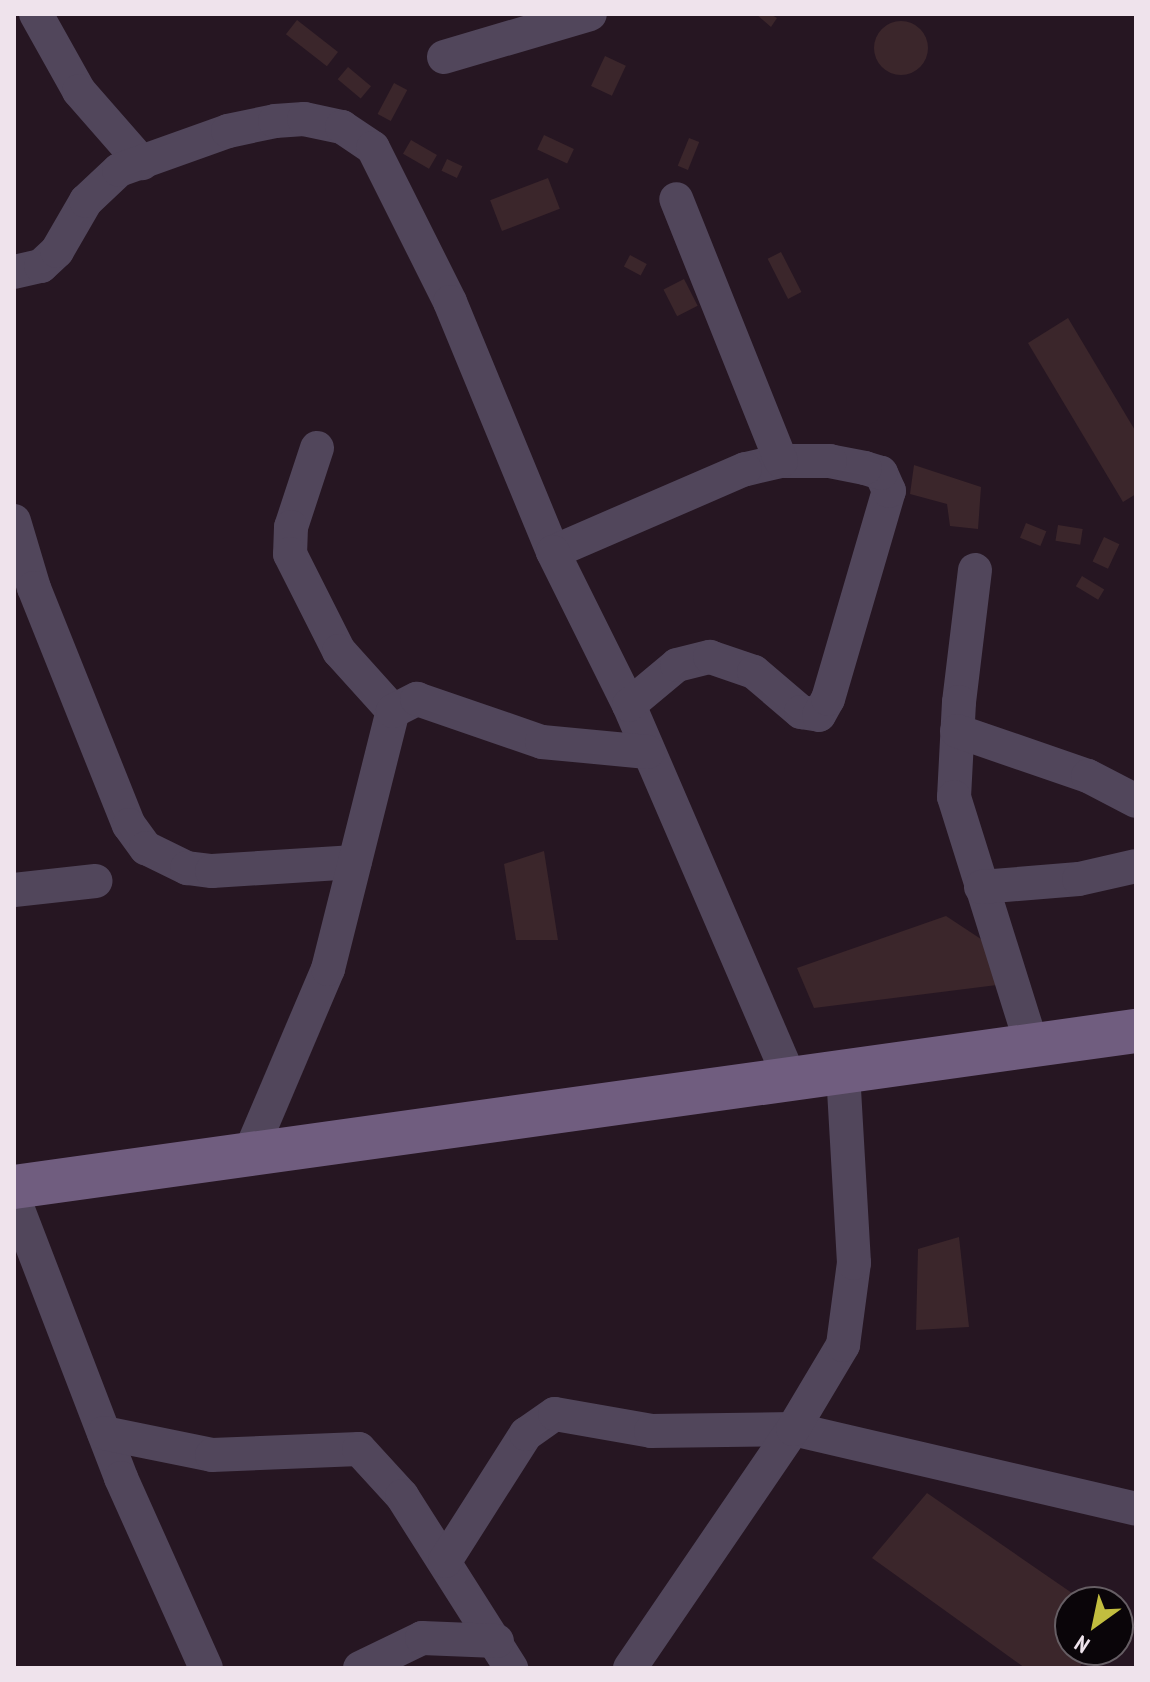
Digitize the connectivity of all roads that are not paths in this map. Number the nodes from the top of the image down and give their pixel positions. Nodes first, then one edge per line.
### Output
1 (36, 14) edge
2 (590, 14) edge
3 (444, 57) dead end
4 (142, 163) junction
5 (676, 199) dead end
6 (17, 282) edge
7 (317, 448) dead end
8 (781, 461) junction
9 (14, 521) edge
10 (553, 552) junction
11 (975, 570) dead end
12 (629, 705) junction
13 (393, 711) junction
14 (957, 731) junction
15 (648, 752) junction
16 (1136, 801) edge
17 (355, 862) junction
18 (1136, 866) edge
19 (96, 881) dead end
20 (981, 887) junction
21 (14, 890) edge
22 (1136, 1031) edge
23 (1031, 1043) junction
24 (843, 1075) junction
25 (791, 1081) junction
26 (249, 1155) junction
27 (14, 1187) edge
28 (14, 1199) edge
29 (793, 1429) junction
30 (104, 1433) junction
31 (1136, 1509) edge
32 (445, 1561) junction
33 (504, 1655) edge
34 (206, 1668) edge
35 (360, 1668) edge
36 (630, 1668) edge

1 - 4 street
2 - 3 street
4 - 6 street
4 - 10 street
5 - 8 street
7 - 13 street
8 - 10 street
8 - 12 street
9 - 17 street
10 - 12 street
11 - 14 street
12 - 15 street
13 - 15 street
13 - 17 street
14 - 16 street
14 - 20 street
15 - 25 street
17 - 26 street
18 - 20 street
19 - 21 street
20 - 23 street
22 - 23 street
23 - 24 street
24 - 25 street
24 - 29 street
25 - 26 street
26 - 27 street
28 - 30 street
29 - 31 street
29 - 32 street
29 - 36 street
30 - 32 street
30 - 34 street
32 - 33 street
33 - 35 street

